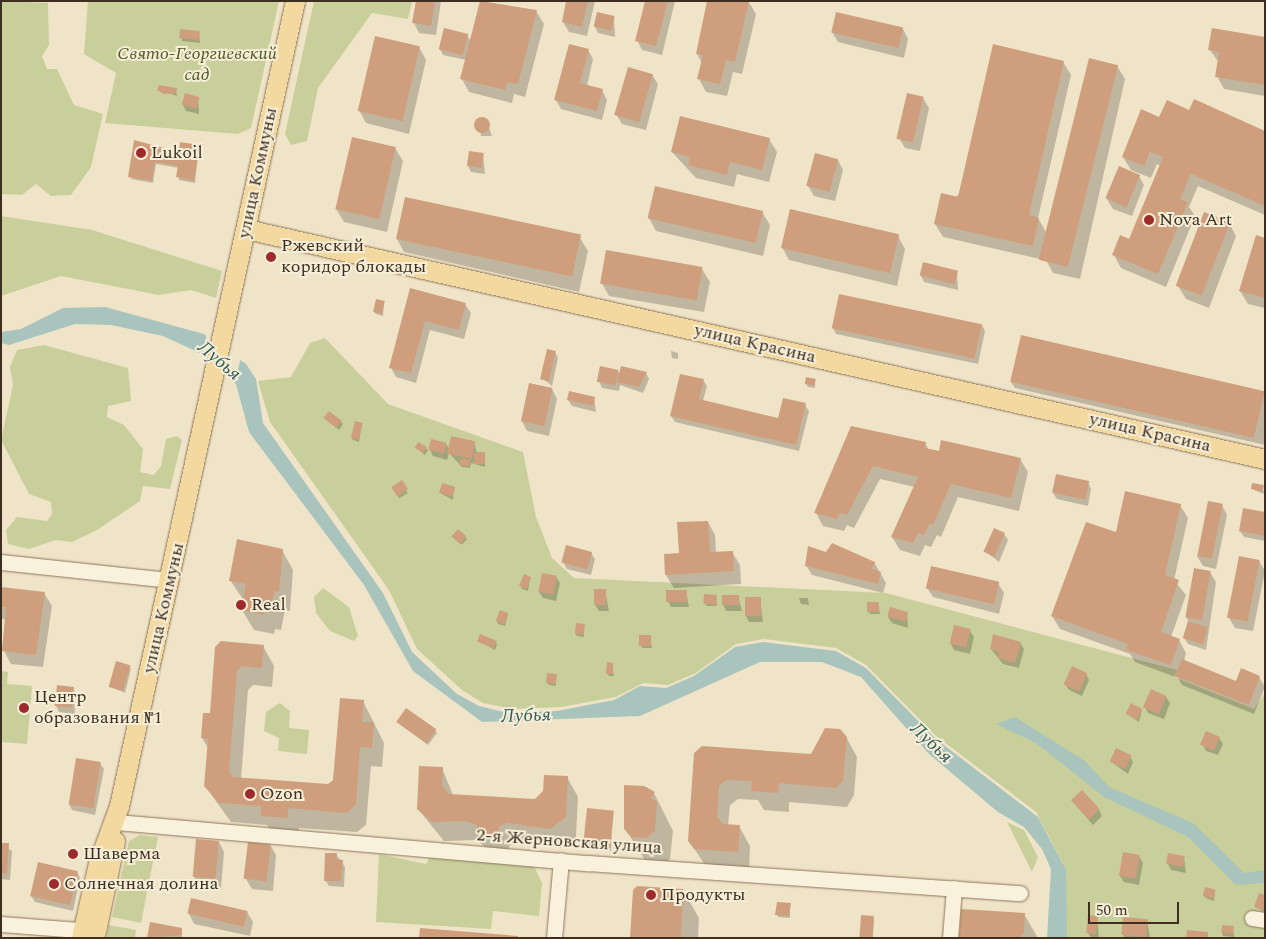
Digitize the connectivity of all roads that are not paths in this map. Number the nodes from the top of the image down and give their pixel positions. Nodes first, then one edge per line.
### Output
1 (295, 1) edge
2 (246, 229) junction
3 (1265, 459) edge
4 (1, 562) edge
5 (170, 580) junction
6 (115, 822) junction
7 (561, 860) junction
8 (954, 888) junction
9 (1020, 893) dead end
10 (1, 924) edge
11 (88, 934) edge
12 (554, 938) edge
13 (950, 938) edge

1 - 2 main road, улица Коммуны
2 - 3 main road, улица Красина
2 - 5 main road, улица Коммуны
4 - 5 street
5 - 6 main road, улица Коммуны
6 - 7 street, 2-я Жерновская улица
6 - 11 main road, улица Коммуны
7 - 8 street, 2-я Жерновская улица
7 - 12 street
8 - 9 street, 2-я Жерновская улица
8 - 13 street
10 - 11 street

